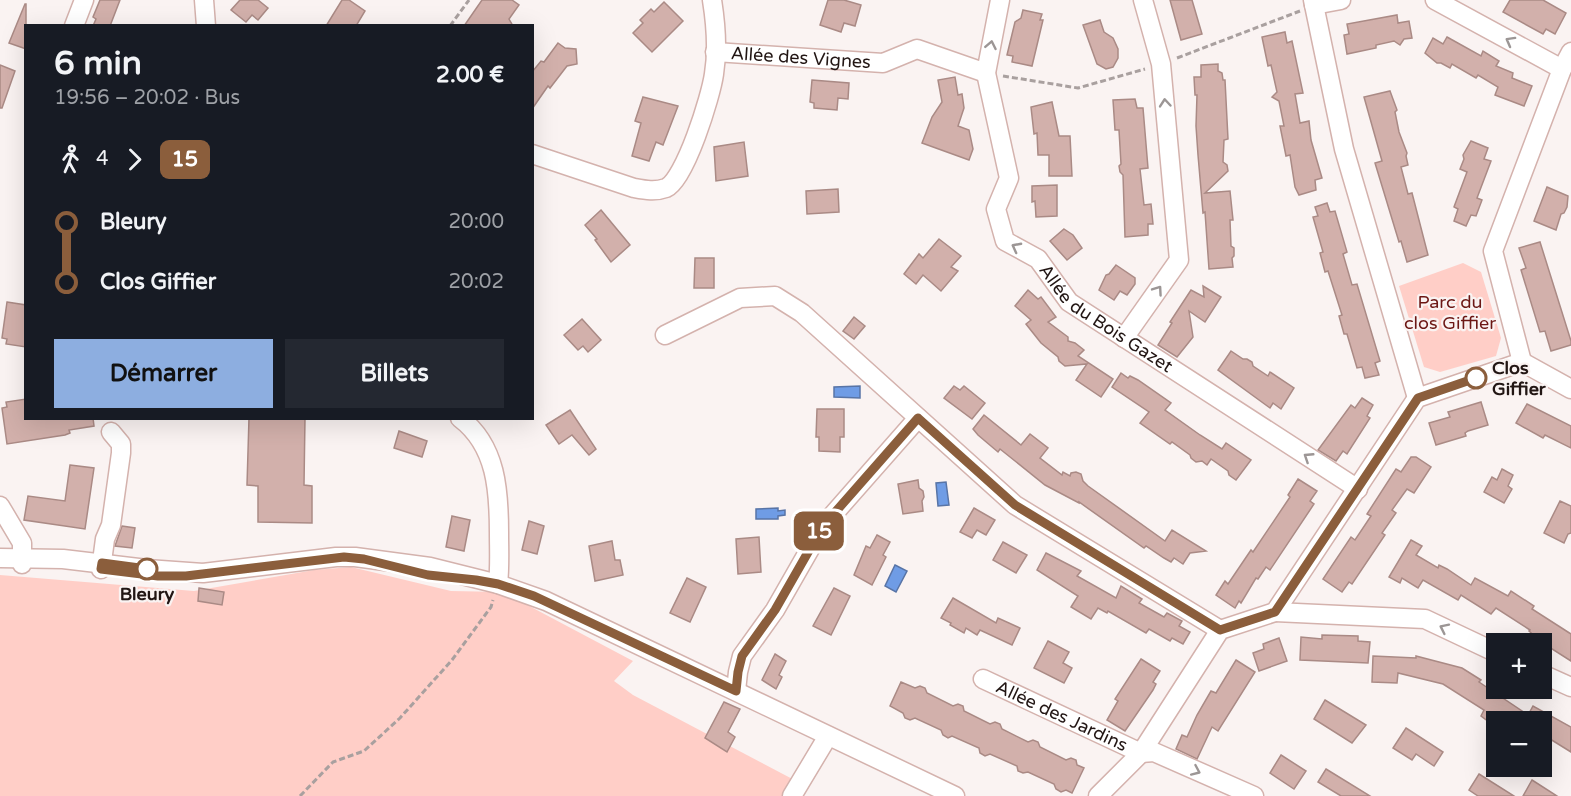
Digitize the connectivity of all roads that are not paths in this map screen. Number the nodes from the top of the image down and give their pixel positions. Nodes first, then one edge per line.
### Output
1 (84, 0) edge
2 (204, 0) edge
3 (712, 0) edge
4 (1000, 0) edge
5 (1143, 0) edge
6 (1341, 0) edge
7 (1436, 0) edge
8 (1313, 3) edge
9 (75, 24) edge
10 (206, 24) edge
11 (716, 52) junction
12 (1571, 52) edge
13 (1562, 69) junction
14 (986, 73) junction
15 (534, 155) edge
16 (664, 335) dead end
17 (1124, 338) junction
18 (1522, 362) junction
19 (1571, 389) edge
20 (1418, 398) junction
21 (918, 418) junction
22 (462, 420) edge
23 (111, 432) dead end
24 (1358, 489) junction
25 (0, 506) edge
26 (0, 558) edge
27 (22, 561) junction
28 (0, 564) edge
29 (102, 566) junction
30 (498, 584) junction
31 (1275, 612) junction
32 (1220, 630) junction
33 (1486, 648) edge
34 (1552, 678) edge
35 (983, 679) dead end
36 (1571, 687) edge
37 (736, 691) junction
38 (828, 736) junction
39 (1141, 753) junction
40 (792, 796) edge
41 (956, 796) edge
42 (1098, 796) edge
43 (1254, 796) edge

1 - 9 street
2 - 10 street
3 - 11 street
14 -> 4 street, Allée du Bois Gazet
17 -> 5 street
6 - 8 street
13 -> 7 street
8 - 20 street
11 - 14 street, Allée des Vignes
11 - 15 street
12 - 13 street
13 - 18 street
17 -> 14 street, Allée du Bois Gazet
16 - 21 street
24 -> 17 street, Allée du Bois Gazet
18 - 19 street
18 - 20 street
20 - 24 street
21 - 32 street
21 - 37 street
22 - 30 street
23 - 29 street
24 - 31 street
25 - 27 street
26 - 27 street
27 - 28 street
27 - 29 street
27 - 29 street
29 - 30 street
30 - 37 street
31 - 32 street
33 -> 31 street
32 - 39 street
34 - 36 street
35 - 39 street, Allée des Jardins
37 - 38 street
38 - 40 street
38 - 41 street
39 - 42 street
39 -> 43 street, Allée des Jardins

